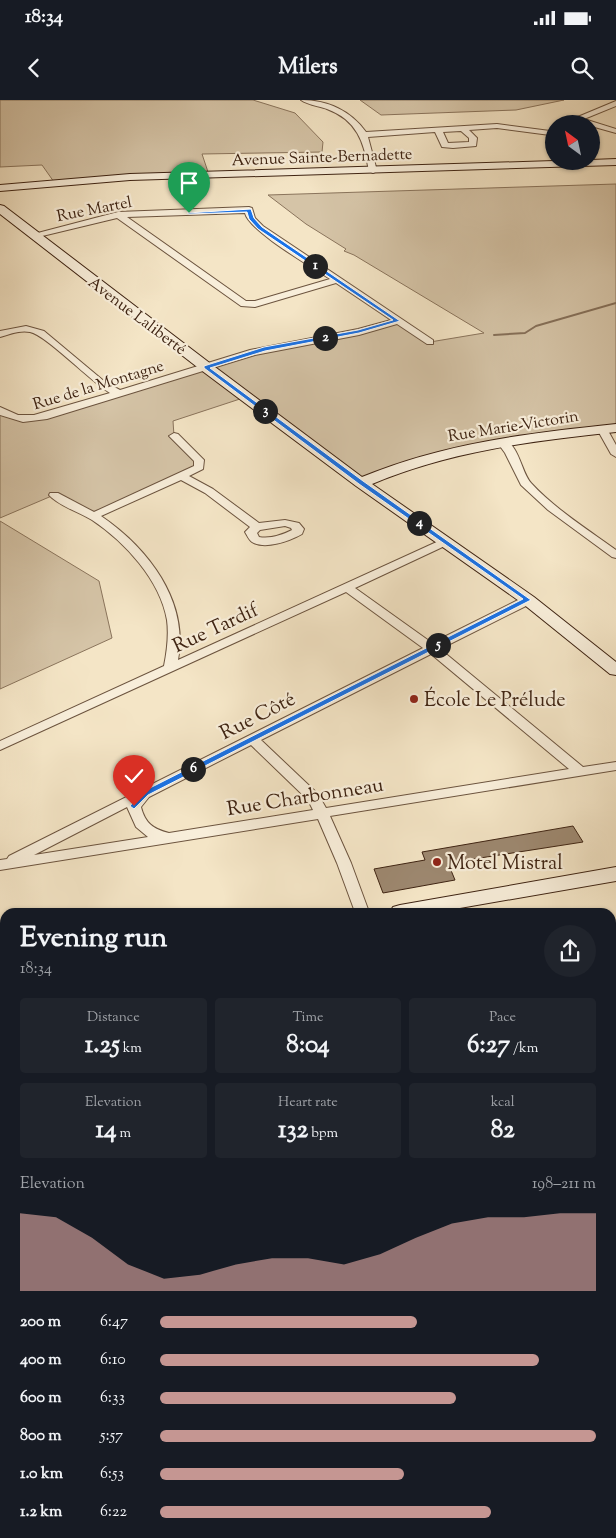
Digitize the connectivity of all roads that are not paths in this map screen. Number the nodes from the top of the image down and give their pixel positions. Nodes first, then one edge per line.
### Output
1 (305, 100) edge
2 (616, 103) edge
3 (586, 115) edge
4 (600, 126) edge
5 (463, 128) junction
6 (438, 130) junction
7 (545, 130) edge
8 (616, 131) edge
9 (363, 135) junction
10 (600, 162) edge
11 (616, 162) edge
12 (545, 164) edge
13 (373, 171) junction
14 (0, 188) edge
15 (0, 208) edge
16 (118, 216) junction
17 (34, 235) junction
18 (337, 280) junction
19 (397, 321) junction
20 (0, 334) edge
21 (430, 342) dead end
22 (206, 367) junction
23 (119, 394) junction
24 (0, 410) edge
25 (609, 429) edge
26 (174, 436) dead end
27 (502, 442) junction
28 (616, 454) edge
29 (182, 476) junction
30 (361, 483) junction
31 (54, 495) dead end
32 (93, 516) junction
33 (257, 527) dead end
34 (445, 542) junction
35 (616, 555) edge
36 (347, 587) junction
37 (528, 600) junction
38 (432, 648) junction
39 (170, 668) junction
40 (616, 670) edge
41 (253, 740) junction
42 (0, 746) edge
43 (616, 766) edge
44 (580, 771) junction
45 (145, 793) junction
46 (322, 813) junction
47 (169, 838) junction
48 (1, 865) edge
49 (616, 874) edge
50 (360, 908) edge
51 (423, 908) edge

1 - 9 street
2 - 3 street
4 - 8 street
5 - 6 street
5 - 6 street
5 - 7 street
6 - 9 street
9 - 13 street
10 - 11 street, Avenue Sainte-Bernadette
12 - 13 street, Avenue Sainte-Bernadette
13 - 14 street, Avenue Sainte-Bernadette
15 - 17 street, Avenue Laliberté
16 - 17 street, Rue Martel
16 - 18 street, Rue Martel
16 - 18 street
17 - 22 street, Avenue Laliberté
18 - 19 street
19 - 21 street
19 - 22 street, Rue de la Montagne
20 - 23 street
22 - 23 street, Rue de la Montagne
22 - 30 street, Avenue Laliberté
23 - 24 street, Rue de la Montagne
25 - 27 street, Rue Marie-Victorin
25 - 28 street
26 - 29 street
27 - 30 street, Rue Marie-Victorin
27 - 35 street
29 - 32 street
29 - 33 street
30 - 34 street, Avenue Laliberté
31 - 32 street
32 - 39 street
34 - 36 street, Rue Tardif
34 - 37 street, Avenue Laliberté
36 - 38 street
36 - 39 street, Rue Tardif
37 - 38 street, Rue Côté
37 - 40 street, Avenue Laliberté
38 - 41 street, Rue Côté
38 - 44 street
39 - 42 street, Rue Tardif
41 - 45 street, Rue Côté
41 - 46 street
43 - 44 street, Rue Charbonneau
44 - 46 street, Rue Charbonneau
45 - 47 street
45 - 48 street, Rue Côté
46 - 47 street, Rue Charbonneau
46 - 50 street
47 - 48 street, Rue Charbonneau
49 - 51 street

